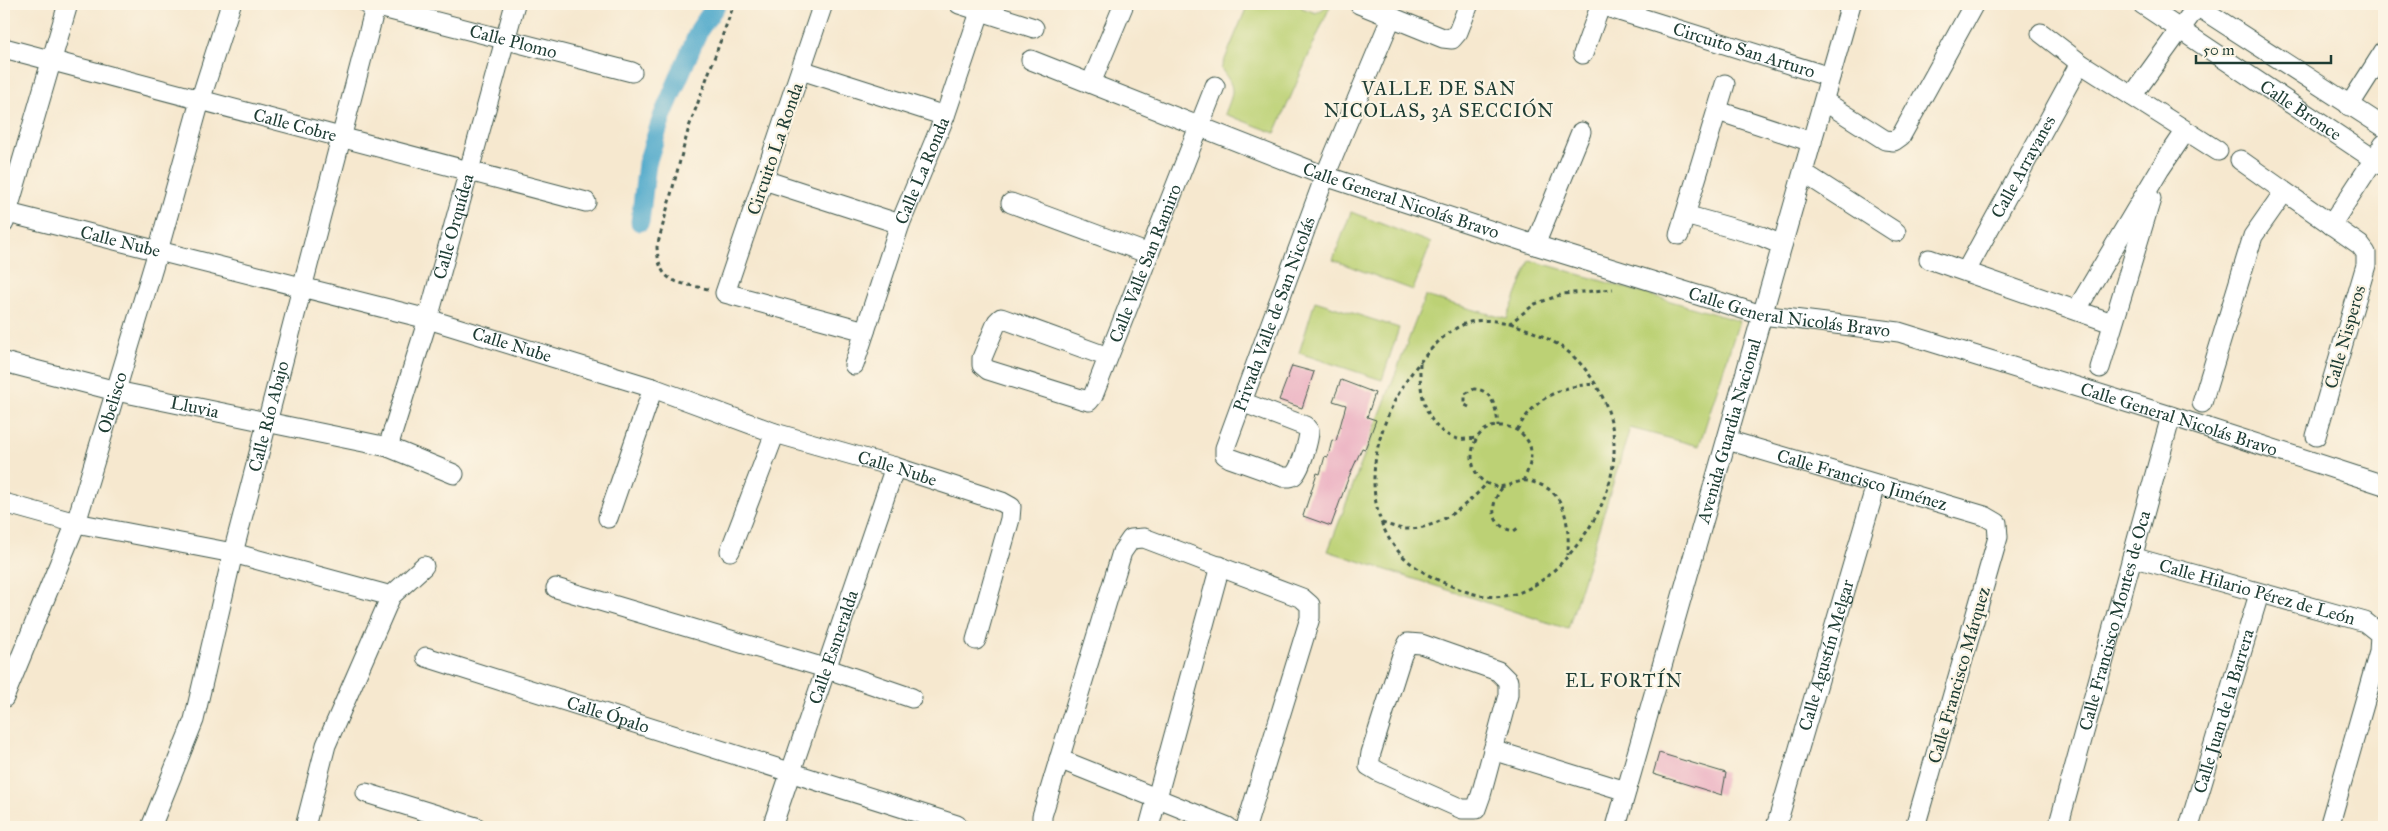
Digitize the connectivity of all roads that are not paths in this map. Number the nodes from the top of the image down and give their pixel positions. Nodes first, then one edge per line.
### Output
1 (68, 4) edge
2 (231, 4) edge
3 (373, 4) edge
4 (515, 4) edge
5 (823, 4) edge
6 (958, 4) edge
7 (1124, 4) edge
8 (1359, 4) edge
9 (1469, 4) edge
10 (1601, 4) edge
11 (1852, 4) edge
12 (1974, 4) edge
13 (2142, 4) edge
14 (2196, 5) edge
15 (980, 12) junction
16 (1392, 16) junction
17 (1034, 28) dead end
18 (2181, 29) junction
19 (2041, 33) dead end
20 (505, 39) junction
21 (4, 48) edge
22 (2384, 52) edge
23 (1583, 54) dead end
24 (1031, 60) dead end
25 (52, 61) junction
26 (2080, 63) junction
27 (801, 70) junction
28 (632, 72) dead end
29 (1830, 77) junction
30 (1091, 83) junction
31 (1725, 84) dead end
32 (1215, 86) dead end
33 (2132, 96) junction
34 (200, 101) junction
35 (1824, 101) junction
36 (2349, 106) junction
37 (1718, 111) junction
38 (945, 116) junction
39 (1200, 125) junction
40 (2384, 127) edge
41 (1581, 132) dead end
42 (2185, 132) junction
43 (341, 137) junction
44 (1812, 142) junction
45 (2218, 150) dead end
46 (2381, 157) edge
47 (2240, 160) dead end
48 (2160, 169) junction
49 (469, 171) junction
50 (1804, 173) junction
51 (1325, 176) junction
52 (764, 180) junction
53 (2284, 192) junction
54 (586, 202) dead end
55 (1011, 203) dead end
56 (1685, 215) junction
57 (5, 216) edge
58 (900, 224) junction
59 (2331, 225) junction
60 (1896, 232) dead end
61 (1679, 235) dead end
62 (1535, 245) junction
63 (1782, 245) junction
64 (158, 251) junction
65 (1149, 254) junction
66 (1928, 259) dead end
67 (1966, 271) junction
68 (301, 287) junction
69 (2077, 309) junction
70 (1762, 315) junction
71 (428, 319) junction
72 (2112, 323) junction
73 (865, 331) junction
74 (1108, 356) junction
75 (4, 362) edge
76 (854, 365) dead end
77 (2100, 368) dead end
78 (652, 388) junction
79 (116, 391) junction
80 (1242, 402) junction
81 (2202, 403) dead end
82 (2172, 416) junction
83 (268, 421) junction
84 (775, 433) junction
85 (2316, 436) dead end
86 (1727, 440) junction
87 (388, 447) junction
88 (895, 467) junction
89 (454, 474) dead end
90 (1876, 485) junction
91 (2384, 485) edge
92 (4, 503) edge
93 (608, 518) dead end
94 (76, 523) junction
95 (1997, 523) joint
96 (730, 551) dead end
97 (234, 553) junction
98 (2132, 557) junction
99 (424, 566) dead end
100 (1220, 566) junction
101 (556, 588) dead end
102 (2259, 594) junction
103 (391, 596) junction
104 (976, 640) dead end
105 (426, 657) dead end
106 (825, 668) junction
107 (4, 698) edge
108 (912, 698) dead end
109 (1493, 750) junction
110 (1059, 759) junction
111 (790, 773) junction
112 (1626, 791) junction
113 (366, 793) dead end
114 (1157, 800) junction
115 (957, 825) dead end
116 (151, 827) edge
117 (305, 827) edge
118 (476, 827) edge
119 (772, 827) edge
120 (1042, 827) edge
121 (1149, 827) edge
122 (1228, 827) edge
123 (1246, 827) edge
124 (1616, 827) edge
125 (1776, 827) edge
126 (1915, 827) edge
127 (2058, 827) edge
128 (2189, 827) edge
129 (2329, 827) edge

1 - 25 street
2 - 34 street, Obelisco
3 - 20 street, Calle Plomo
3 - 43 street, Calle Río Abajo
4 - 20 street, Calle Orquídea
5 - 27 street, Circuito La Ronda
6 - 15 street
7 - 30 street
8 - 16 street
9 - 16 street
10 - 23 street, Circuito San Arturo
10 - 29 street, Circuito San Arturo
11 - 29 street, Avenida Guardia Nacional
12 - 35 street
13 - 18 street, Calle Bronce
14 - 18 street
14 - 36 street, Calle Bronce
15 - 17 street
15 - 38 street, Calle La Ronda
16 - 51 street, Privada Valle de San Nicolás
18 - 33 street
18 - 46 street, Calle Bronce
19 - 26 street
20 - 28 street, Calle Plomo
20 - 49 street, Calle Orquídea
21 - 25 street, Calle Cobre
22 - 36 street
24 - 30 street, Calle General Nicolás Bravo
25 - 34 street, Calle Cobre
25 - 57 street
26 - 33 street
26 - 67 street, Calle Arrayanes
27 - 38 street
27 - 52 street, Circuito La Ronda
29 - 35 street, Avenida Guardia Nacional
30 - 39 street, Calle General Nicolás Bravo
31 - 37 street
32 - 39 street, Calle Valle San Ramiro
33 - 42 street
34 - 43 street, Calle Cobre
34 - 64 street, Obelisco
35 - 44 street, Avenida Guardia Nacional
36 - 40 street, Calle Bronce
37 - 44 street
37 - 56 street
38 - 58 street, Calle La Ronda
39 - 51 street, Calle General Nicolás Bravo
39 - 65 street, Calle Valle San Ramiro
41 - 62 street
42 - 45 street
42 - 48 street
43 - 49 street, Calle Cobre
43 - 68 street, Calle Río Abajo
44 - 50 street, Avenida Guardia Nacional
46 - 59 street
47 - 53 street, Calle Nisperos
48 - 69 street
48 - 72 street
49 - 54 street, Calle Cobre
49 - 71 street, Calle Orquídea
50 - 60 street
50 - 63 street, Avenida Guardia Nacional
51 - 62 street, Calle General Nicolás Bravo
51 - 80 street, Privada Valle de San Nicolás
52 - 58 street
52 - 73 street, Circuito La Ronda
53 - 59 street, Calle Nisperos
53 - 81 street
55 - 65 street
56 - 61 street
56 - 63 street
57 - 64 street, Calle Nube
58 - 73 street, Calle La Ronda
59 - 85 street, Calle Nisperos
62 - 70 street, Calle General Nicolás Bravo
63 - 70 street, Avenida Guardia Nacional
64 - 68 street, Calle Nube
64 - 79 street, Obelisco
65 - 74 street, Calle Valle San Ramiro
66 - 67 street
67 - 69 street
68 - 71 street, Calle Nube
68 - 83 street, Calle Río Abajo
69 - 72 street
70 - 82 street, Calle General Nicolás Bravo
70 - 86 street, Avenida Guardia Nacional
71 - 78 street, Calle Nube
71 - 87 street, Calle Orquídea
72 - 77 street
73 - 76 street, Calle La Ronda
74 - 74 street, Calle Valle San Ramiro
75 - 79 street, Lluvia
78 - 84 street, Calle Nube
78 - 93 street
79 - 83 street, Lluvia
79 - 94 street, Obelisco
80 - 80 street, Privada Valle de San Nicolás
82 - 91 street, Calle General Nicolás Bravo
82 - 98 street, Calle Francisco Montes de Oca
83 - 87 street, Lluvia
83 - 97 street, Calle Río Abajo
84 - 88 street, Calle Nube
84 - 96 street
86 - 90 street, Calle Francisco Jiménez
86 - 112 street, Avenida Guardia Nacional
87 - 89 street, Lluvia
88 - 104 street, Calle Nube
88 - 106 street, Calle Esmeralda
90 - 95 street, Calle Francisco Jiménez
90 - 125 street, Calle Agustín Melgar
92 - 94 street
94 - 97 street
94 - 107 street, Obelisco
95 - 126 street, Calle Francisco Márquez
97 - 103 street
97 - 116 street, Calle Río Abajo
98 - 102 street, Calle Hilario Pérez de León
98 - 127 street, Calle Francisco Montes de Oca
99 - 103 street
100 - 110 street
100 - 114 street
100 - 123 street
101 - 106 street
102 - 128 street, Calle Juan de la Barrera
102 - 129 street, Calle Hilario Pérez de León
103 - 117 street
105 - 111 street, Calle Ópalo
106 - 108 street
106 - 111 street, Calle Esmeralda
109 - 109 street
109 - 112 street
110 - 114 street
110 - 120 street
111 - 115 street, Calle Ópalo
111 - 119 street, Calle Esmeralda
112 - 124 street, Avenida Guardia Nacional
113 - 118 street
114 - 121 street
114 - 122 street

